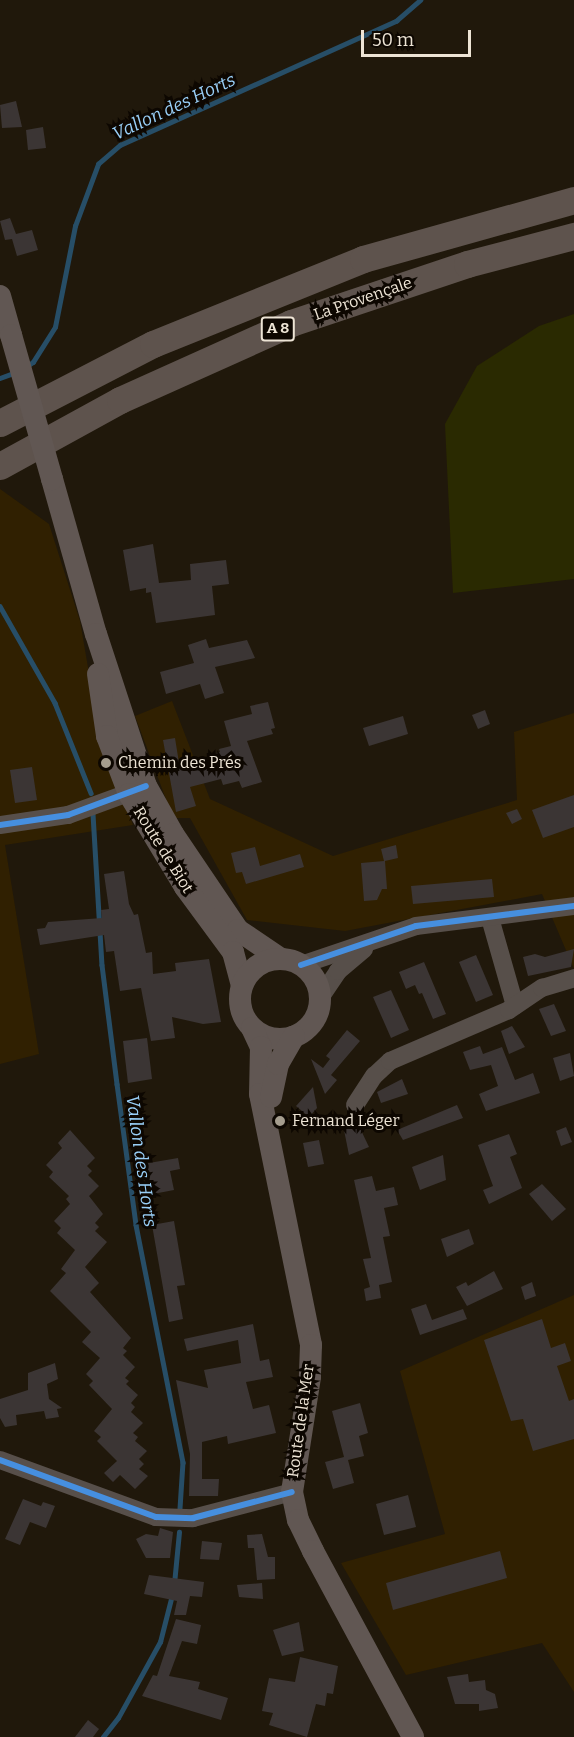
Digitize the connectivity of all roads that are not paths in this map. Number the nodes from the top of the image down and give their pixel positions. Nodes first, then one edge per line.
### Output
1 (574, 200) edge
2 (574, 236) edge
3 (0, 296) edge
4 (0, 423) edge
5 (0, 466) edge
6 (138, 790) junction
7 (0, 825) edge
8 (574, 906) edge
9 (496, 918) junction
10 (372, 942) junction
11 (291, 962) junction
12 (574, 978) edge
13 (242, 985) junction
14 (320, 998) junction
15 (520, 1002) junction
16 (252, 1028) junction
17 (294, 1036) junction
18 (355, 1105) dead end
19 (267, 1116) junction
20 (0, 1460) edge
21 (292, 1492) junction
22 (413, 1737) edge

1 - 4 highway, La Provençale / A 8
2 - 5 highway, La Provençale / A 8
3 - 6 main road, Route de Biot, bridge
6 - 7 street
6 - 11 main road, Route de Biot
6 - 13 main road, Route de Biot
8 - 9 street
9 - 10 street
9 - 15 street
10 - 11 street
10 - 14 street
11 - 13 main road
11 - 14 main road
12 - 15 street
13 - 16 main road
14 - 17 main road
15 - 18 street
16 - 17 main road
16 - 19 main road, Route de la Mer
17 - 19 main road
19 - 21 main road, Route de la Mer
20 - 21 street
21 - 22 main road, Route de la Mer

